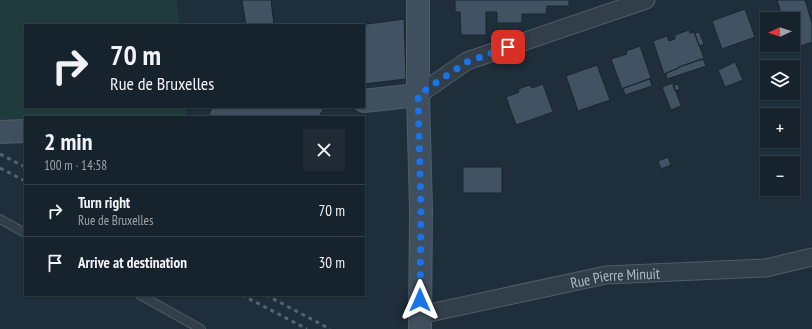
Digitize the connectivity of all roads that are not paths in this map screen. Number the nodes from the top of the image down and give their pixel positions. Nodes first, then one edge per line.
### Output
1 (418, 0) edge
2 (646, 0) edge
3 (418, 95) junction
4 (365, 101) edge
5 (301, 108) edge
6 (231, 116) edge
7 (24, 130) edge
8 (0, 132) edge
9 (0, 219) edge
10 (24, 232) edge
11 (812, 257) edge
12 (142, 296) edge
13 (420, 322) edge
14 (201, 329) edge

1 - 3 street
2 - 3 street
3 - 4 street
3 - 13 street
5 - 6 street
7 - 8 street
9 - 10 lane
11 - 13 street, Rue Pierre Minuit
12 - 14 lane

